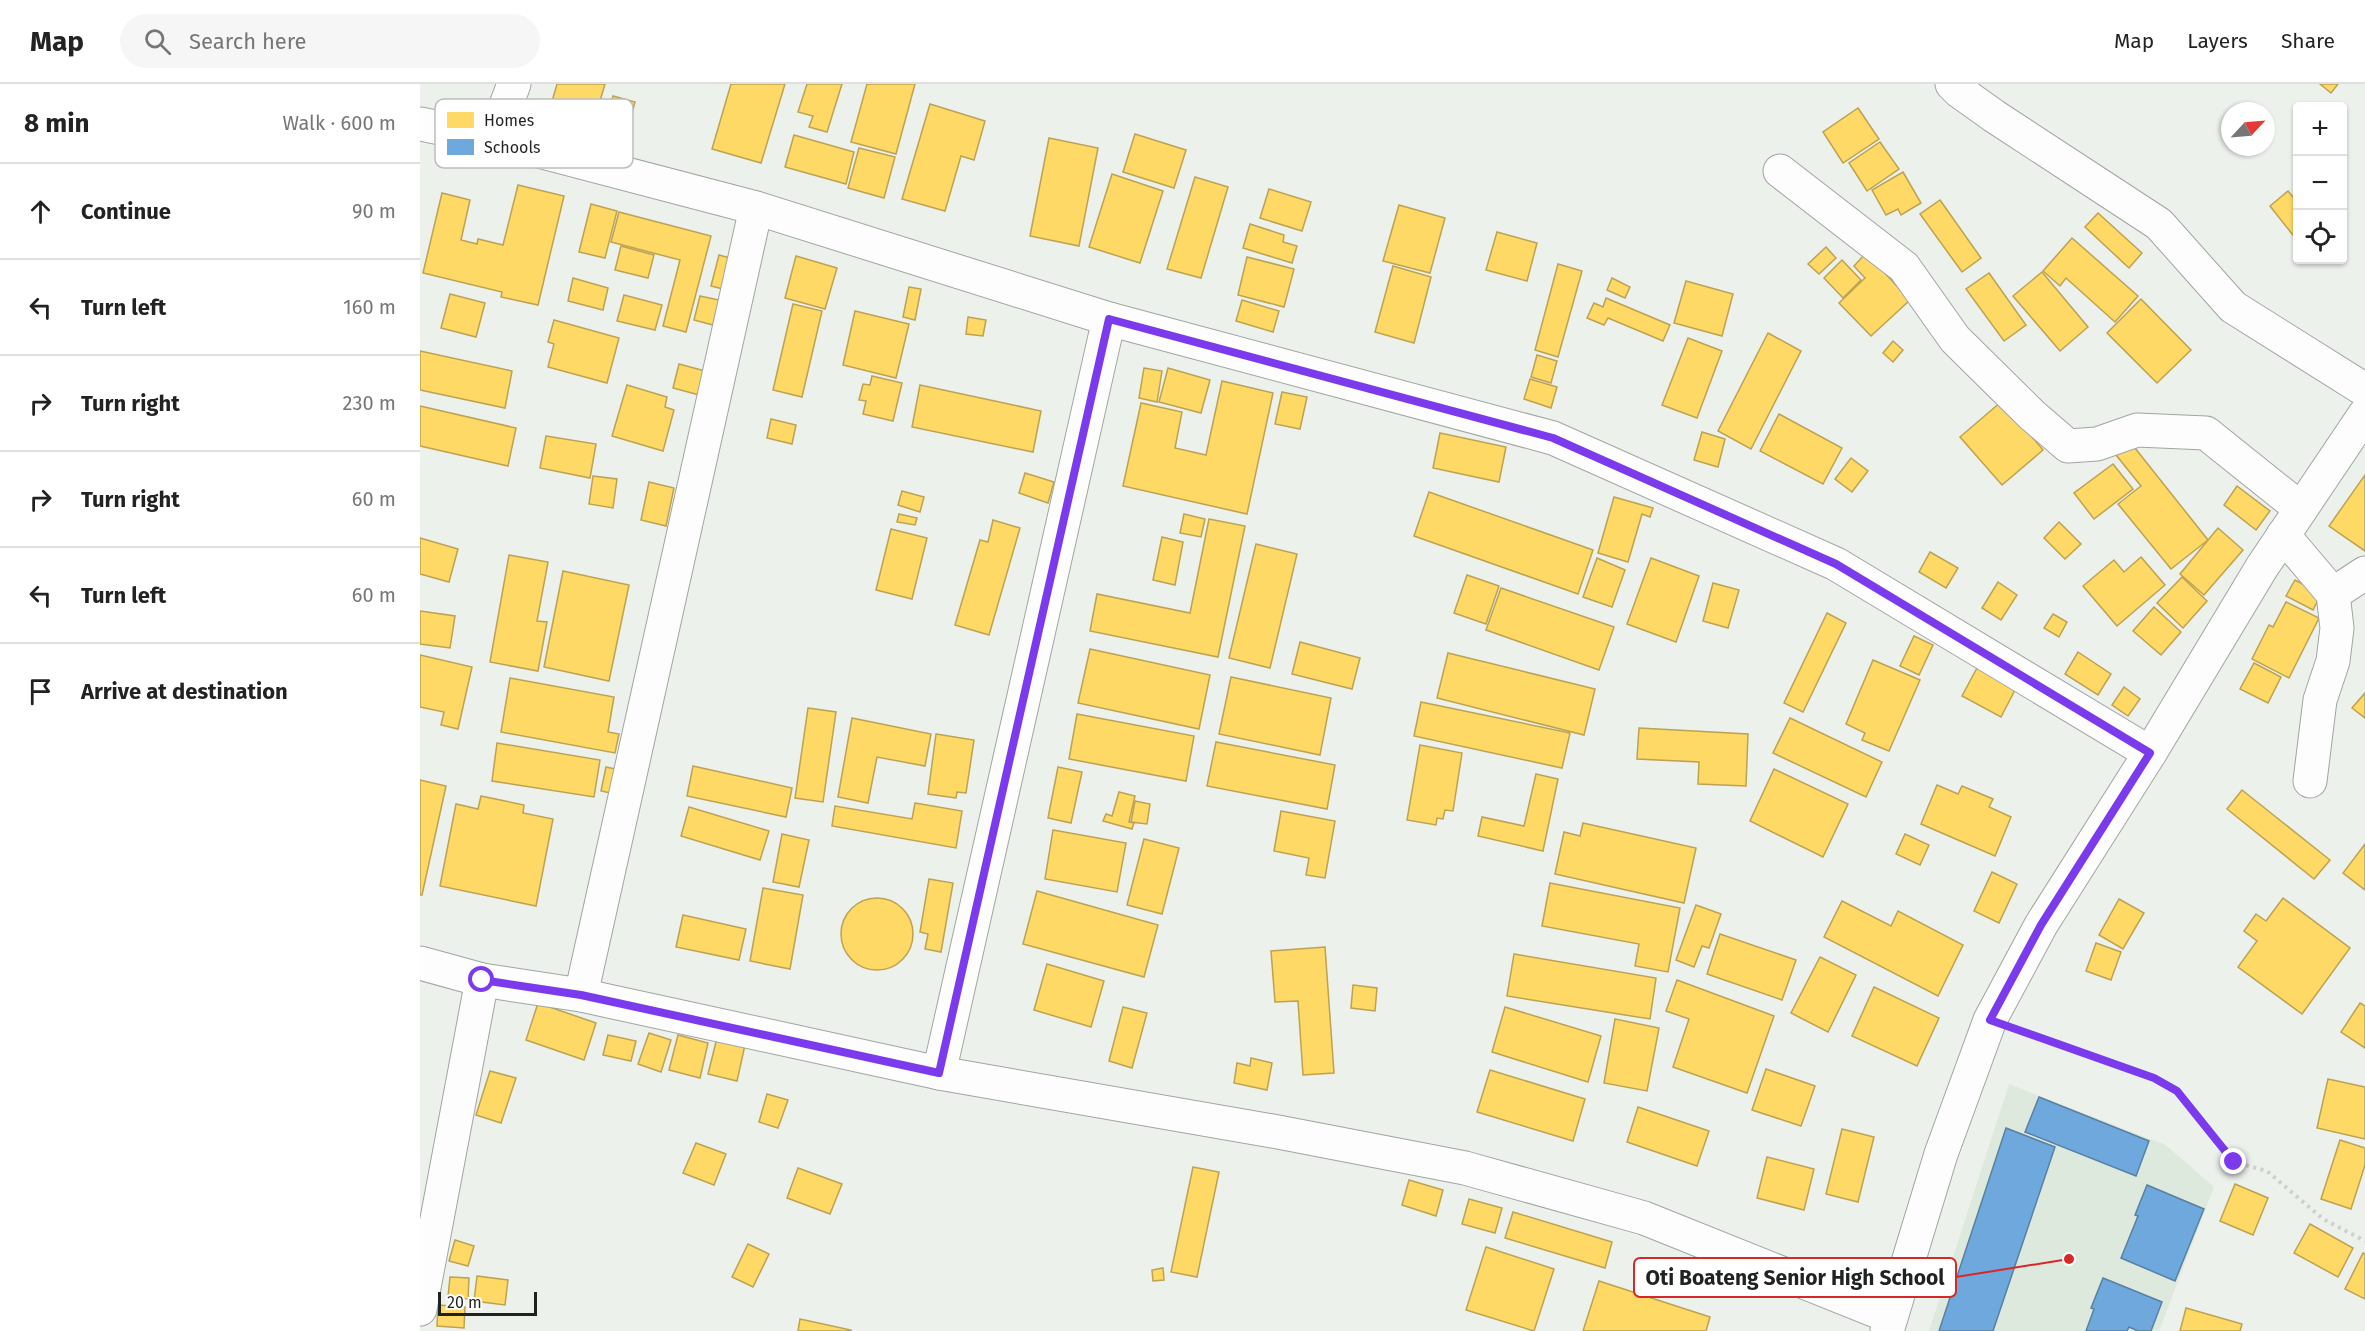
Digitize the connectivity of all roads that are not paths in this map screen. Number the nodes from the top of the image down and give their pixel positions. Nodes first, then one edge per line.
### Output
1 (514, 84) edge
2 (1952, 84) edge
3 (508, 99) edge
4 (420, 124) edge
5 (435, 127) edge
6 (604, 168) edge
7 (1780, 171) dead end
8 (756, 208) junction
9 (1109, 319) junction
10 (2365, 390) edge
11 (2365, 414) edge
12 (2292, 522) junction
13 (2365, 573) edge
14 (2333, 594) junction
15 (2150, 753) junction
16 (2310, 781) dead end
17 (420, 963) edge
18 (482, 980) junction
19 (581, 995) junction
20 (939, 1073) junction
21 (420, 1310) edge
22 (1889, 1324) edge

1 - 3 street
2 - 10 street
4 - 5 street
6 - 8 street
7 - 12 street
8 - 9 street
8 - 19 street
9 - 15 street
9 - 20 street
11 - 12 street
12 - 14 street
12 - 15 street
13 - 14 street
14 - 16 street
15 - 22 street
17 - 18 street
18 - 19 street
18 - 21 street
19 - 20 street
20 - 22 street

